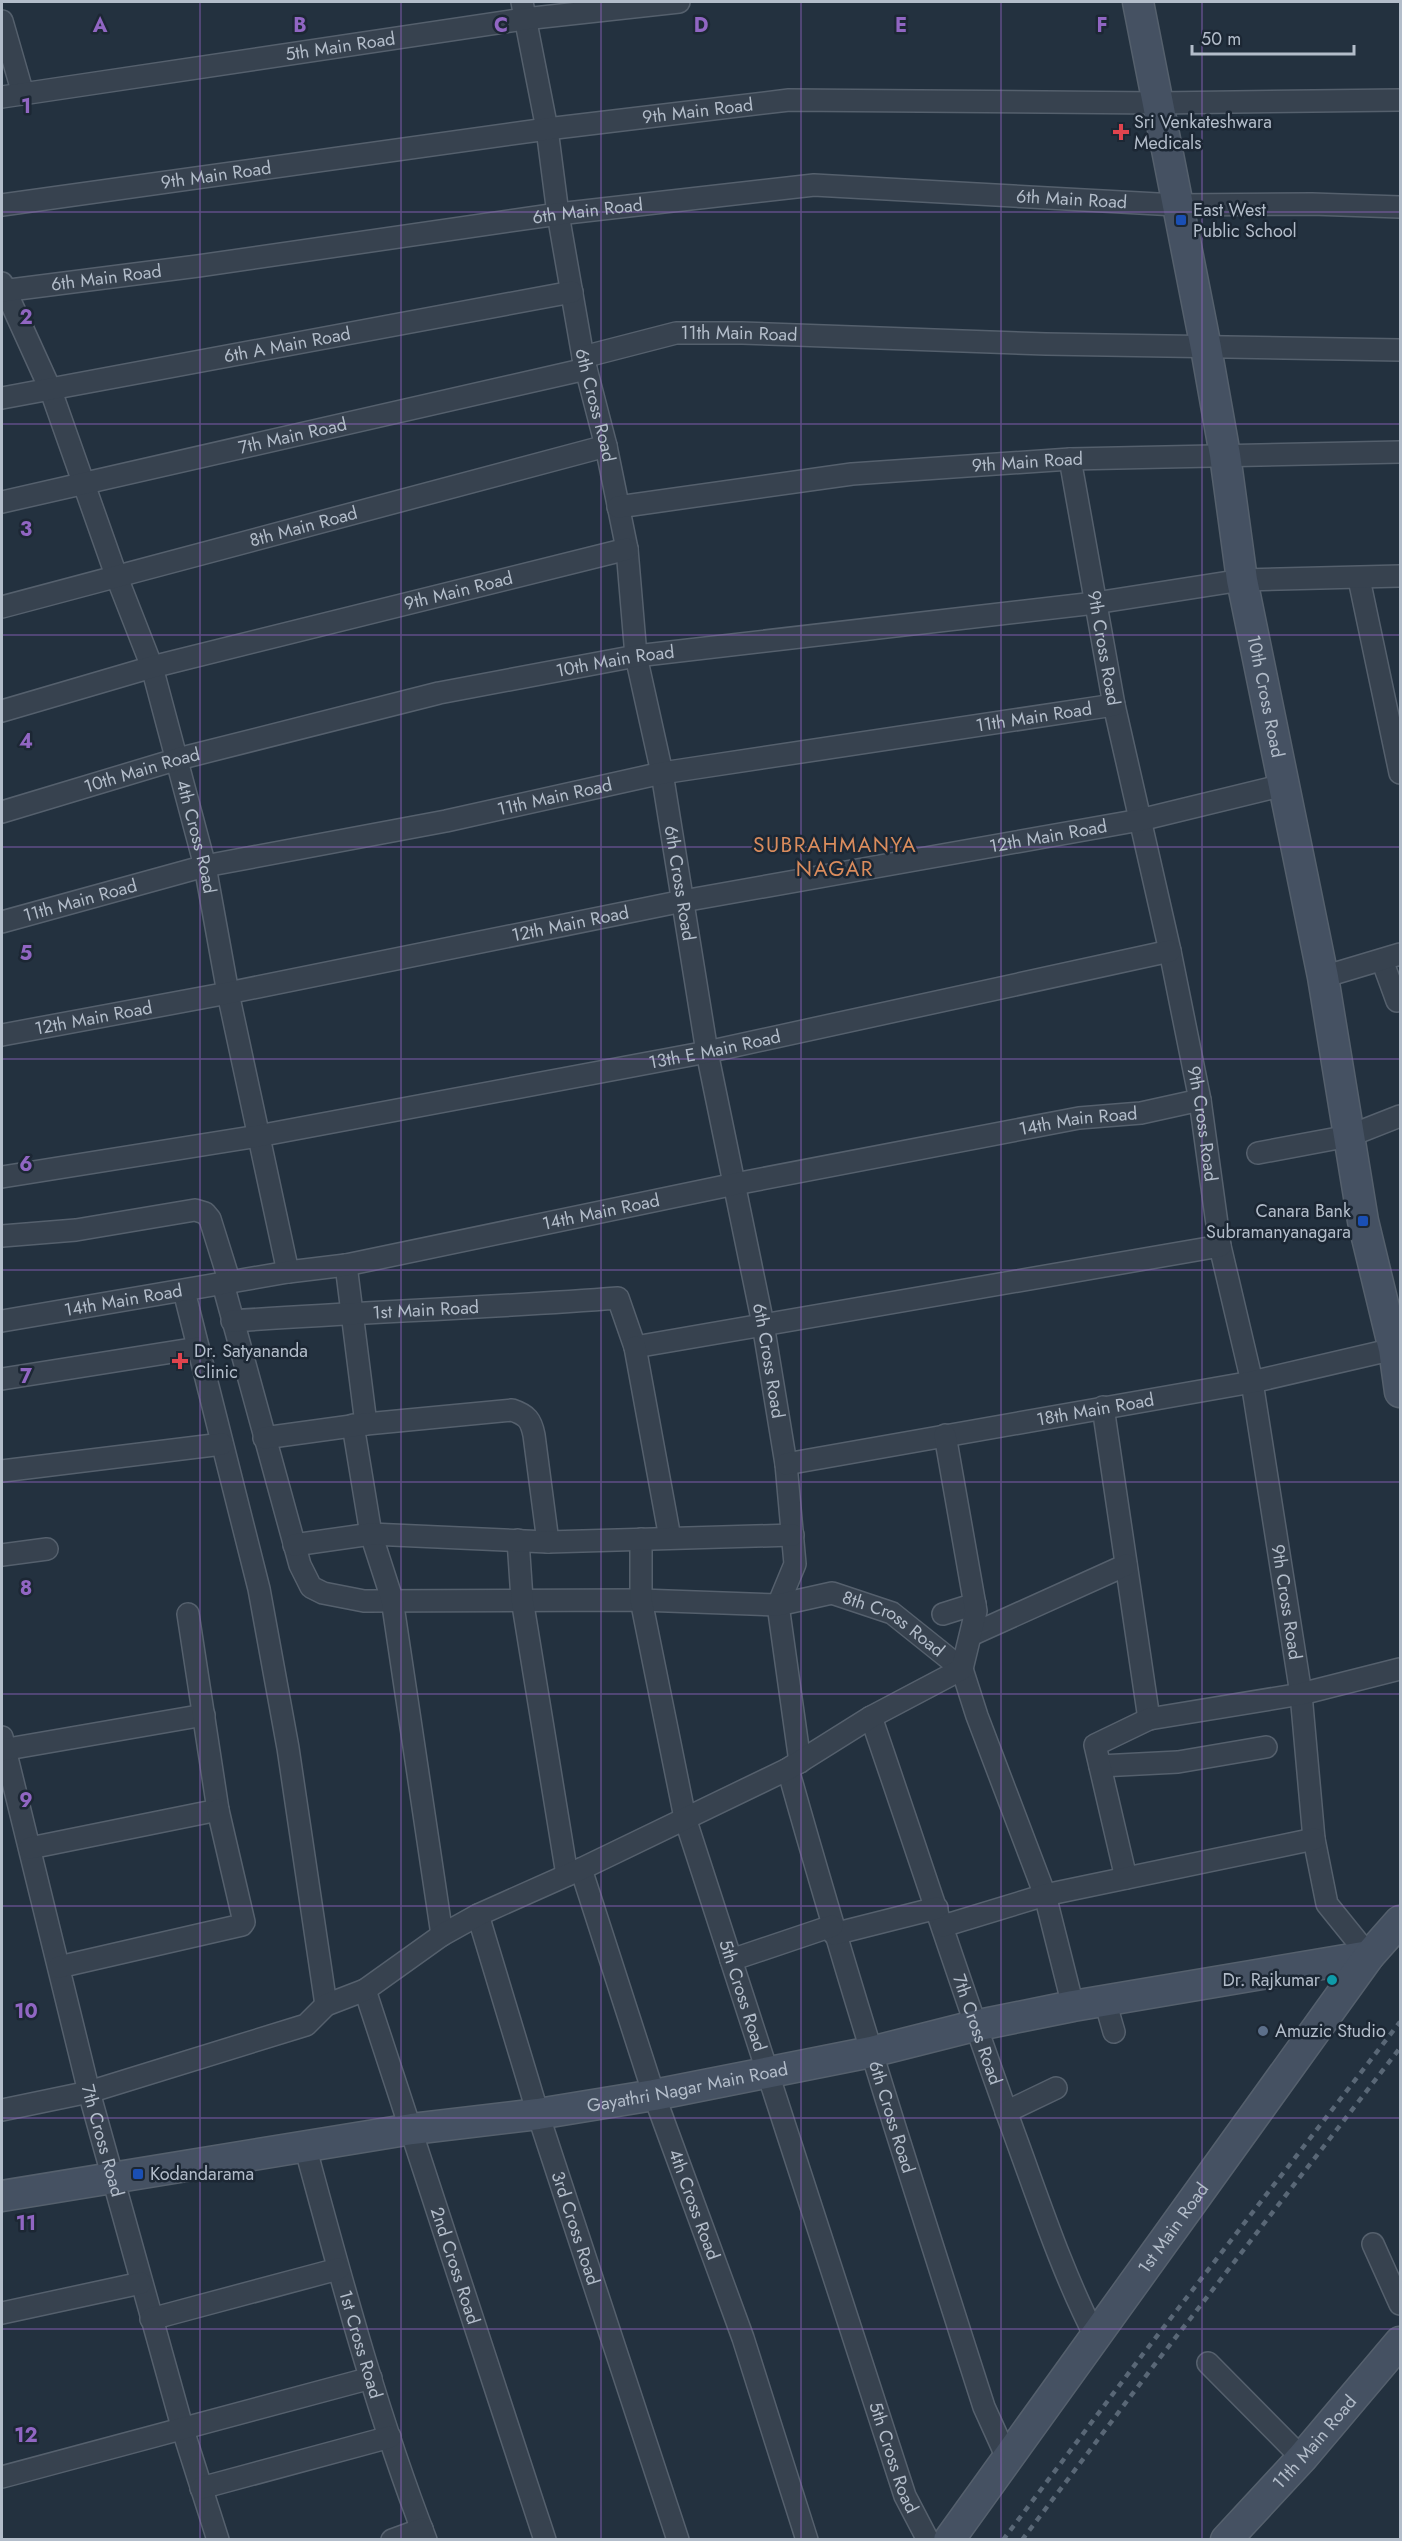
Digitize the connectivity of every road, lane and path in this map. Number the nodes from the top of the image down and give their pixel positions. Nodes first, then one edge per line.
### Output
1 (679, 2) edge
2 (1138, 2) edge
3 (523, 10) edge
4 (2, 21) edge
5 (23, 94) junction
6 (2, 97) edge
7 (1401, 100) edge
8 (1158, 103) junction
9 (547, 129) junction
10 (2, 205) edge
11 (1176, 205) junction
12 (1401, 207) edge
13 (558, 214) junction
14 (3, 288) edge
15 (572, 292) junction
16 (1206, 348) junction
17 (1401, 350) edge
18 (584, 363) junction
19 (51, 391) junction
20 (2, 398) edge
21 (606, 446) junction
22 (1401, 452) edge
23 (1225, 455) junction
24 (1070, 459) junction
25 (84, 482) junction
26 (2, 502) edge
27 (618, 507) junction
28 (627, 549) junction
29 (116, 575) junction
30 (1401, 576) edge
31 (1359, 579) junction
32 (1242, 580) junction
33 (1095, 603) junction
34 (2, 607) edge
35 (636, 656) junction
36 (152, 667) junction
37 (1114, 705) junction
38 (2, 711) edge
39 (178, 759) junction
40 (662, 773) junction
41 (1401, 773) edge
42 (1284, 785) junction
43 (2, 812) edge
44 (1140, 820) junction
45 (205, 866) junction
46 (682, 902) junction
47 (2, 922) edge
48 (1170, 951) junction
49 (1391, 957) edge
50 (1323, 976) junction
51 (228, 993) junction
52 (1397, 1001) dead end
53 (2, 1035) edge
54 (707, 1052) junction
55 (1200, 1100) junction
56 (1401, 1116) edge
57 (258, 1136) junction
58 (1349, 1136) junction
59 (1258, 1153) dead end
60 (2, 1177) edge
61 (735, 1184) junction
62 (2, 1236) edge
63 (1220, 1246) junction
64 (346, 1265) junction
65 (288, 1272) junction
66 (226, 1284) junction
67 (184, 1291) junction
68 (352, 1312) junction
69 (2, 1321) edge
70 (232, 1321) junction
71 (763, 1324) junction
72 (635, 1347) junction
73 (1397, 1347) edge
74 (198, 1348) junction
75 (2, 1379) edge
76 (1252, 1382) junction
77 (1401, 1392) edge
78 (1103, 1407) junction
79 (359, 1424) junction
80 (945, 1435) junction
81 (264, 1438) junction
82 (222, 1444) junction
83 (786, 1464) junction
84 (2, 1471) edge
85 (371, 1534) junction
86 (793, 1535) junction
87 (670, 1538) junction
88 (641, 1539) junction
89 (518, 1540) junction
90 (548, 1542) junction
91 (294, 1545) junction
92 (47, 1549) dead end
93 (2, 1555) edge
94 (1126, 1565) junction
95 (392, 1599) junction
96 (522, 1599) junction
97 (641, 1600) junction
98 (777, 1605) junction
99 (975, 1605) junction
100 (188, 1614) dead end
101 (943, 1614) dead end
102 (970, 1635) junction
103 (962, 1669) junction
104 (1401, 1670) edge
105 (1301, 1694) junction
106 (204, 1714) junction
107 (871, 1717) junction
108 (1149, 1719) junction
109 (2, 1745) edge
110 (1266, 1747) dead end
111 (794, 1765) junction
112 (1100, 1766) junction
113 (218, 1810) junction
114 (685, 1818) junction
115 (1314, 1839) junction
116 (30, 1848) junction
117 (574, 1872) junction
118 (1126, 1878) junction
119 (1045, 1895) junction
120 (478, 1915) junction
121 (940, 1917) junction
122 (1401, 1921) edge
123 (833, 1930) junction
124 (442, 1935) junction
125 (1369, 1956) junction
126 (731, 1960) junction
127 (59, 1967) junction
128 (365, 1990) junction
129 (1105, 2001) junction
130 (326, 2005) junction
131 (1074, 2006) junction
132 (975, 2026) junction
133 (1114, 2032) dead end
134 (871, 2052) junction
135 (768, 2073) junction
136 (1056, 2088) dead end
137 (89, 2092) junction
138 (654, 2095) junction
139 (2, 2110) edge
140 (1006, 2112) junction
141 (538, 2114) junction
142 (412, 2129) junction
143 (305, 2146) junction
144 (113, 2176) junction
145 (2, 2196) edge
146 (1373, 2244) dead end
147 (338, 2269) junction
148 (141, 2283) junction
149 (1401, 2304) edge
150 (2, 2313) edge
151 (151, 2319) junction
152 (1096, 2338) junction
153 (1401, 2342) edge
154 (1208, 2363) dead end
155 (371, 2378) junction
156 (183, 2430) junction
157 (390, 2437) junction
158 (1302, 2458) junction
159 (1008, 2460) junction
160 (2, 2477) edge
161 (201, 2488) junction
162 (424, 2534) edge
163 (218, 2540) edge
164 (392, 2540) edge
165 (545, 2540) edge
166 (678, 2540) edge
167 (807, 2540) edge
168 (928, 2540) edge
169 (949, 2540) edge
170 (1226, 2540) edge

1 - 3 street, 5th Main Road
2 - 8 street, 10th Cross Road
3 - 5 street, 5th Main Road
3 - 9 street, 6th Cross Road
4 - 5 street
5 - 6 street, 5th Main Road
7 - 8 street, 9th Main Road
8 - 9 street, 9th Main Road
8 - 11 street, 10th Cross Road
9 - 10 street, 9th Main Road
9 - 13 street, 6th Cross Road
11 - 12 street
11 - 13 street, 6th Main Road
11 - 16 street, 10th Cross Road
13 - 14 street, 6th Main Road
13 - 15 street, 6th Cross Road
14 - 19 street, 4th Cross Road
15 - 18 street, 6th Cross Road
15 - 19 street, 6th A Main Road
16 - 17 street, 11th Main Road
16 - 18 street, 11th Main Road
16 - 23 street, 10th Cross Road
18 - 21 street, 6th Cross Road
18 - 25 street, 7th Main Road
19 - 20 street, 6th A Main Road
19 - 25 street, 4th Cross Road
21 - 27 street, 6th Cross Road
21 - 29 street, 8th Main Road
22 - 23 street
23 - 24 street, 9th Main Road
23 - 32 street, 10th Cross Road
24 - 27 street, 9th Main Road
24 - 33 street, 9th Cross Road
25 - 26 street, 7th Main Road
25 - 29 street, 4th Cross Road
27 - 28 street, 6th Cross Road
28 - 35 street, 6th Cross Road
28 - 36 street, 9th Main Road
29 - 34 street, 8th Main Road
29 - 36 street, 4th Cross Road
30 - 31 street, 10th Main Road
31 - 32 street, 10th Main Road
31 - 41 street
32 - 33 street, 10th Main Road
32 - 42 street, 10th Cross Road
33 - 35 street, 10th Main Road
33 - 37 street, 9th Cross Road
35 - 39 street, 10th Main Road
35 - 40 street, 6th Cross Road
36 - 38 street, 9th Main Road
36 - 39 street, 4th Cross Road
37 - 40 street, 11th Main Road
37 - 44 street, 9th Cross Road
39 - 43 street, 10th Main Road
39 - 45 street, 4th Cross Road
40 - 45 street, 11th Main Road
40 - 46 street, 6th Cross Road
42 - 44 street, 12th Main Road
42 - 50 street, 10th Cross Road
44 - 46 street, 12th Main Road
44 - 48 street, 9th Cross Road
45 - 47 street, 11th Main Road
45 - 51 street, 4th Cross Road
46 - 51 street, 12th Main Road
46 - 54 street, 6th Cross Road
48 - 54 street, 13th E Main Road
48 - 55 street, 9th Cross Road
49 - 50 street
49 - 52 street
50 - 58 street, 10th Cross Road
51 - 53 street, 12th Main Road
51 - 57 street, 4th Cross Road
54 - 57 street, 13th E Main Road
54 - 61 street, 6th Cross Road
55 - 61 street, 14th Main Road
55 - 63 street, 9th Cross Road
56 - 58 street
57 - 60 street, 13th E Main Road
57 - 65 street, 4th Cross Road
58 - 59 street
58 - 73 street, 10th Cross Road
61 - 64 street, 14th Main Road
61 - 71 street, 6th Cross Road
62 - 66 street
63 - 71 street
63 - 76 street, 9th Cross Road
64 - 65 street, 14th Main Road
64 - 68 street
65 - 66 street, 14th Main Road
66 - 67 street, 14th Main Road
66 - 70 street
67 - 69 street, 14th Main Road
67 - 74 street
68 - 70 street, 1st Main Road
68 - 72 street, 1st Main Road
68 - 79 street
70 - 81 street
71 - 72 street
71 - 83 street, 6th Cross Road
72 - 87 street
73 - 76 street, 18th Main Road
73 - 77 street, 10th Cross Road
74 - 75 street
74 - 82 street
76 - 78 street, 18th Main Road
76 - 105 street, 9th Cross Road
78 - 80 street, 18th Main Road
78 - 94 street
79 - 81 street
79 - 85 street
79 - 90 street
80 - 83 street, 18th Main Road
80 - 99 street
81 - 91 street
82 - 84 street
82 - 130 street
83 - 86 street, 6th Cross Road
85 - 89 street
85 - 91 street
85 - 95 street
86 - 87 street
86 - 98 street, 6th Cross Road
87 - 88 street
88 - 90 street
88 - 97 street, 5th Cross Road
89 - 90 street
89 - 96 street, 4th Cross Road
91 - 95 street, 8th Cross Road
92 - 93 street
94 - 102 street
94 - 108 street
95 - 96 street, 8th Cross Road
95 - 124 street
96 - 97 street, 8th Cross Road
96 - 117 street, 4th Cross Road
97 - 98 street, 8th Cross Road
97 - 114 street, 5th Cross Road
98 - 103 street, 8th Cross Road
98 - 111 street, 6th Cross Road
99 - 101 street
99 - 102 street
100 - 106 street
102 - 103 street
103 - 107 street
103 - 119 street, 8th Cross Road
104 - 105 street
105 - 108 street
105 - 115 street, 9th Cross Road
106 - 109 street
106 - 113 street
107 - 111 street
107 - 121 street, 7th Cross Road
108 - 112 street
109 - 116 street, 7th Cross Road
110 - 112 street
111 - 114 street
111 - 123 street, 6th Cross Road
112 - 118 street
113 - 116 street
113 - 127 street
114 - 117 street
114 - 126 street, 5th Cross Road
115 - 118 street
115 - 125 street, 9th Cross Road
116 - 127 street, 7th Cross Road
117 - 120 street
117 - 138 street, 4th Cross Road
118 - 119 street
119 - 121 street
119 - 131 street, 8th Cross Road
120 - 124 street
120 - 141 street, 3rd Cross Road
121 - 123 street
121 - 132 street, 7th Cross Road
122 - 125 street, 1st Main Road
123 - 126 street
123 - 134 street, 6th Cross Road
124 - 128 street
125 - 129 street, Gayathri Nagar Main Road
125 - 152 street, 1st Main Road
126 - 135 street, 5th Cross Road
127 - 137 street, 7th Cross Road
128 - 130 street
128 - 142 street, 2nd Cross Road
129 - 131 street, Gayathri Nagar Main Road
129 - 133 street
130 - 137 street
131 - 132 street, Gayathri Nagar Main Road
132 - 134 street, Gayathri Nagar Main Road
132 - 140 street, 7th Cross Road
134 - 135 street, Gayathri Nagar Main Road
134 - 159 street, 6th Cross Road
135 - 138 street, Gayathri Nagar Main Road
135 - 168 street, 5th Cross Road
136 - 140 street
137 - 139 street
137 - 144 street, 7th Cross Road
138 - 141 street, Gayathri Nagar Main Road
138 - 167 street, 4th Cross Road
140 - 152 street, 7th Cross Road
141 - 142 street, Gayathri Nagar Main Road
141 - 166 street, 3rd Cross Road
142 - 143 street, Gayathri Nagar Main Road
142 - 165 street, 2nd Cross Road
143 - 144 street, Gayathri Nagar Main Road
143 - 147 street, 1st Cross Road
144 - 145 street, Gayathri Nagar Main Road
144 - 148 street, 7th Cross Road
146 - 149 street
147 - 151 street
147 - 155 street, 1st Cross Road
148 - 150 street
148 - 151 street, 7th Cross Road
151 - 156 street, 7th Cross Road
152 - 159 street, 1st Main Road
153 - 158 street, 11th Main Road
154 - 158 street
155 - 156 street
155 - 157 street, 1st Cross Road
156 - 160 street
156 - 161 street, 7th Cross Road
157 - 161 street
157 - 162 street, 1st Cross Road
158 - 170 street, 11th Main Road
159 - 169 street, 1st Main Road
161 - 163 street, 7th Cross Road
162 - 164 street

